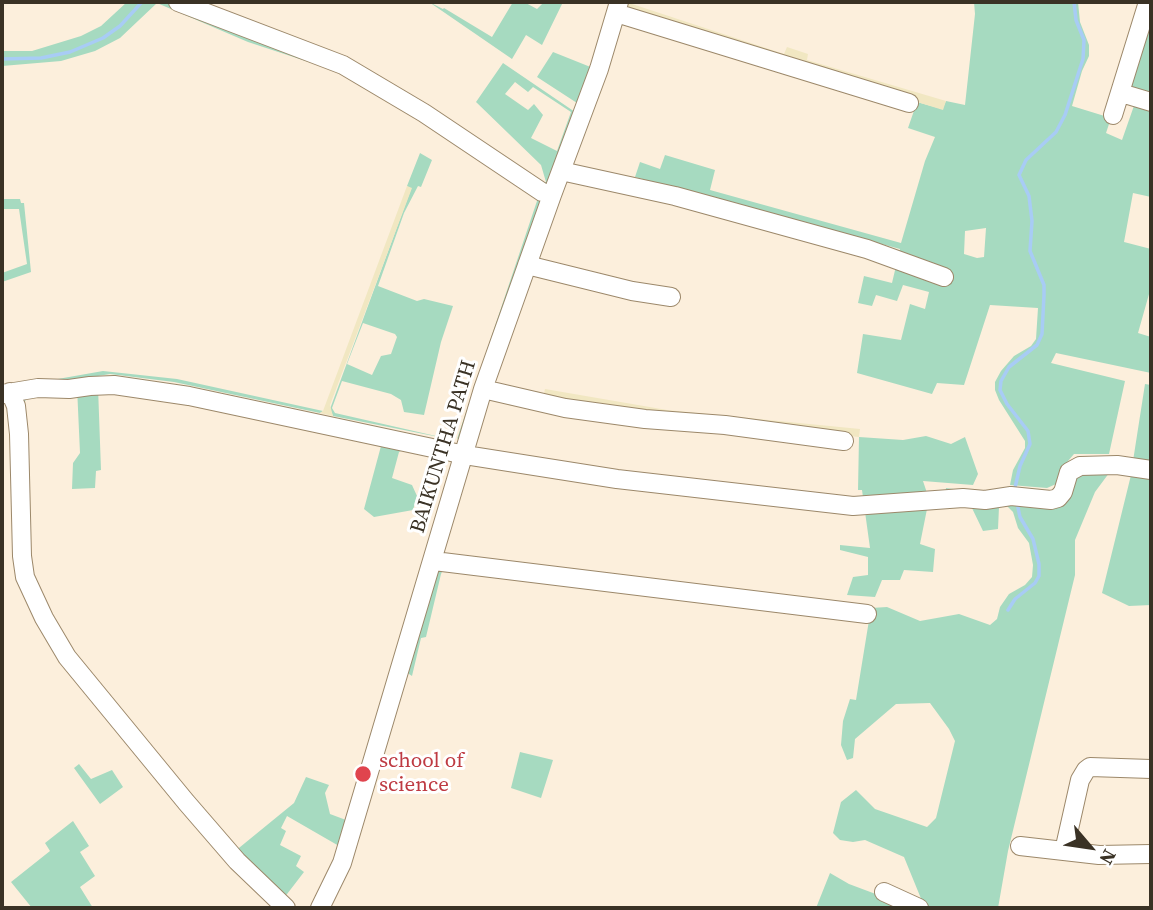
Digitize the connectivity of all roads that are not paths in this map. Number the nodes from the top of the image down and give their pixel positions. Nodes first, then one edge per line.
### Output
1 (178, 2) edge
2 (1148, 2) edge
3 (617, 7) edge
4 (1121, 93) junction
5 (1151, 102) edge
6 (909, 103) dead end
7 (1113, 115) dead end
8 (561, 171) junction
9 (552, 195) junction
10 (527, 265) junction
11 (944, 277) dead end
12 (671, 298) dead end
13 (483, 389) junction
14 (6, 393) edge
15 (844, 441) dead end
16 (465, 454) junction
17 (1151, 470) edge
18 (434, 561) junction
19 (867, 614) dead end
20 (1151, 769) edge
21 (1020, 846) dead end
22 (1064, 851) junction
23 (1151, 854) edge
24 (884, 892) dead end
25 (286, 908) edge
26 (320, 908) edge
27 (919, 908) edge

1 - 9 street
2 - 4 street
3 - 6 street
3 - 8 street, BAIKUNTHA PATH
4 - 5 street
4 - 7 street
8 - 9 street, BAIKUNTHA PATH
8 - 11 street
9 - 10 street, BAIKUNTHA PATH
10 - 12 street
10 - 13 street, BAIKUNTHA PATH
13 - 15 street
13 - 16 street, BAIKUNTHA PATH
14 - 16 street
14 - 25 street
16 - 17 street
16 - 18 street, BAIKUNTHA PATH
18 - 19 street
18 - 26 street, BAIKUNTHA PATH
20 - 22 street
21 - 22 street
22 - 23 street
24 - 27 street

